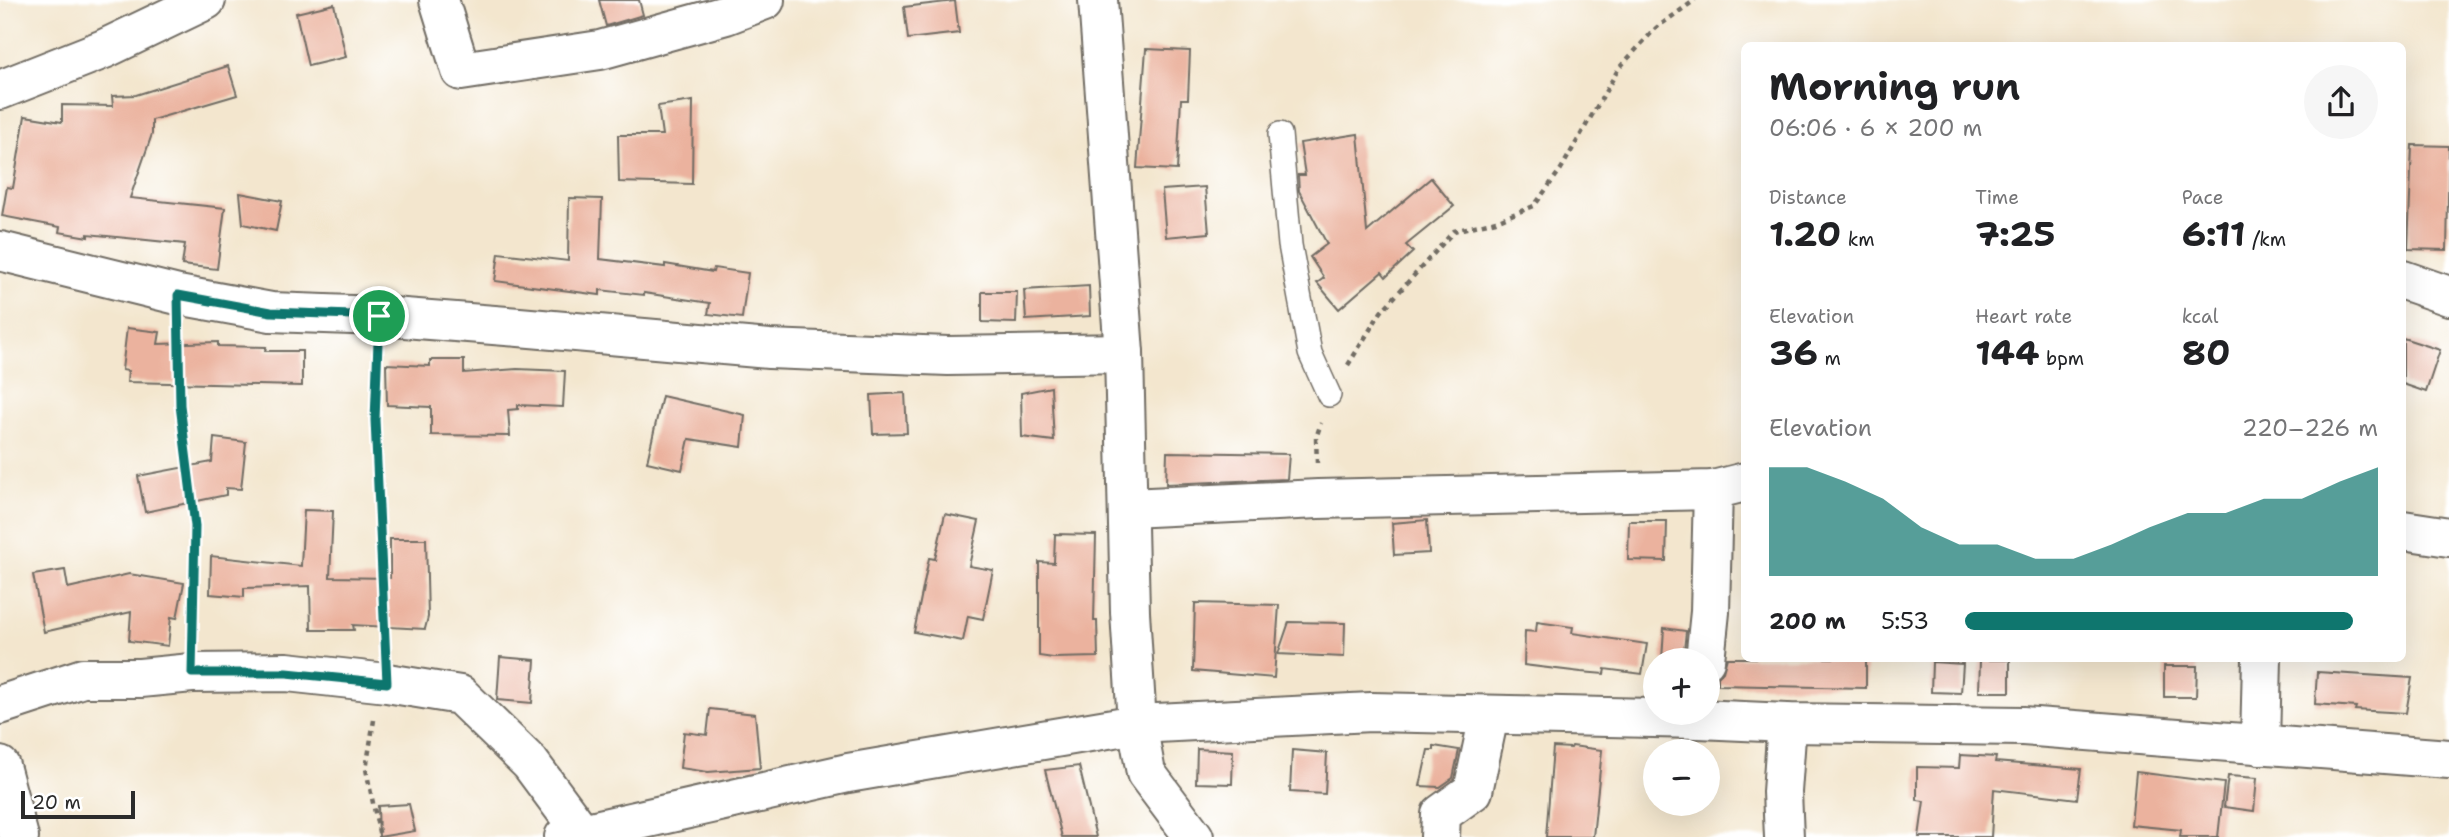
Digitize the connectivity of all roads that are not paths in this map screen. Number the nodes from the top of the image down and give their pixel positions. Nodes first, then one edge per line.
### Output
1 (206, 0) edge
2 (439, 0) edge
3 (765, 0) edge
4 (1098, 0) edge
5 (0, 90) edge
6 (1280, 134) dead end
7 (0, 251) edge
8 (2406, 281) edge
9 (2449, 296) edge
10 (1124, 353) junction
11 (1329, 395) road end
12 (1729, 486) edge
13 (1129, 508) junction
14 (2406, 530) edge
15 (2449, 537) edge
16 (1706, 648) edge
17 (2262, 662) edge
18 (0, 705) edge
19 (1643, 715) edge
20 (1489, 716) junction
21 (1720, 717) edge
22 (1787, 723) junction
23 (1138, 724) junction
24 (2260, 745) junction
25 (2449, 759) edge
26 (0, 765) edge
27 (578, 836) edge
28 (19, 837) edge
29 (1194, 837) edge
30 (1440, 837) edge
31 (1784, 837) edge

1 - 5 street
2 - 3 street
4 - 10 street
6 - 11 lane
7 - 10 street
8 - 9 street
10 - 13 street
12 - 13 street
12 - 16 street
13 - 23 street
14 - 15 street
17 - 24 street
18 - 27 street
19 - 20 street
20 - 23 street
20 - 30 street
21 - 22 street
22 - 24 street
22 - 31 street
23 - 27 street
23 - 29 street
24 - 25 street
26 - 28 street

